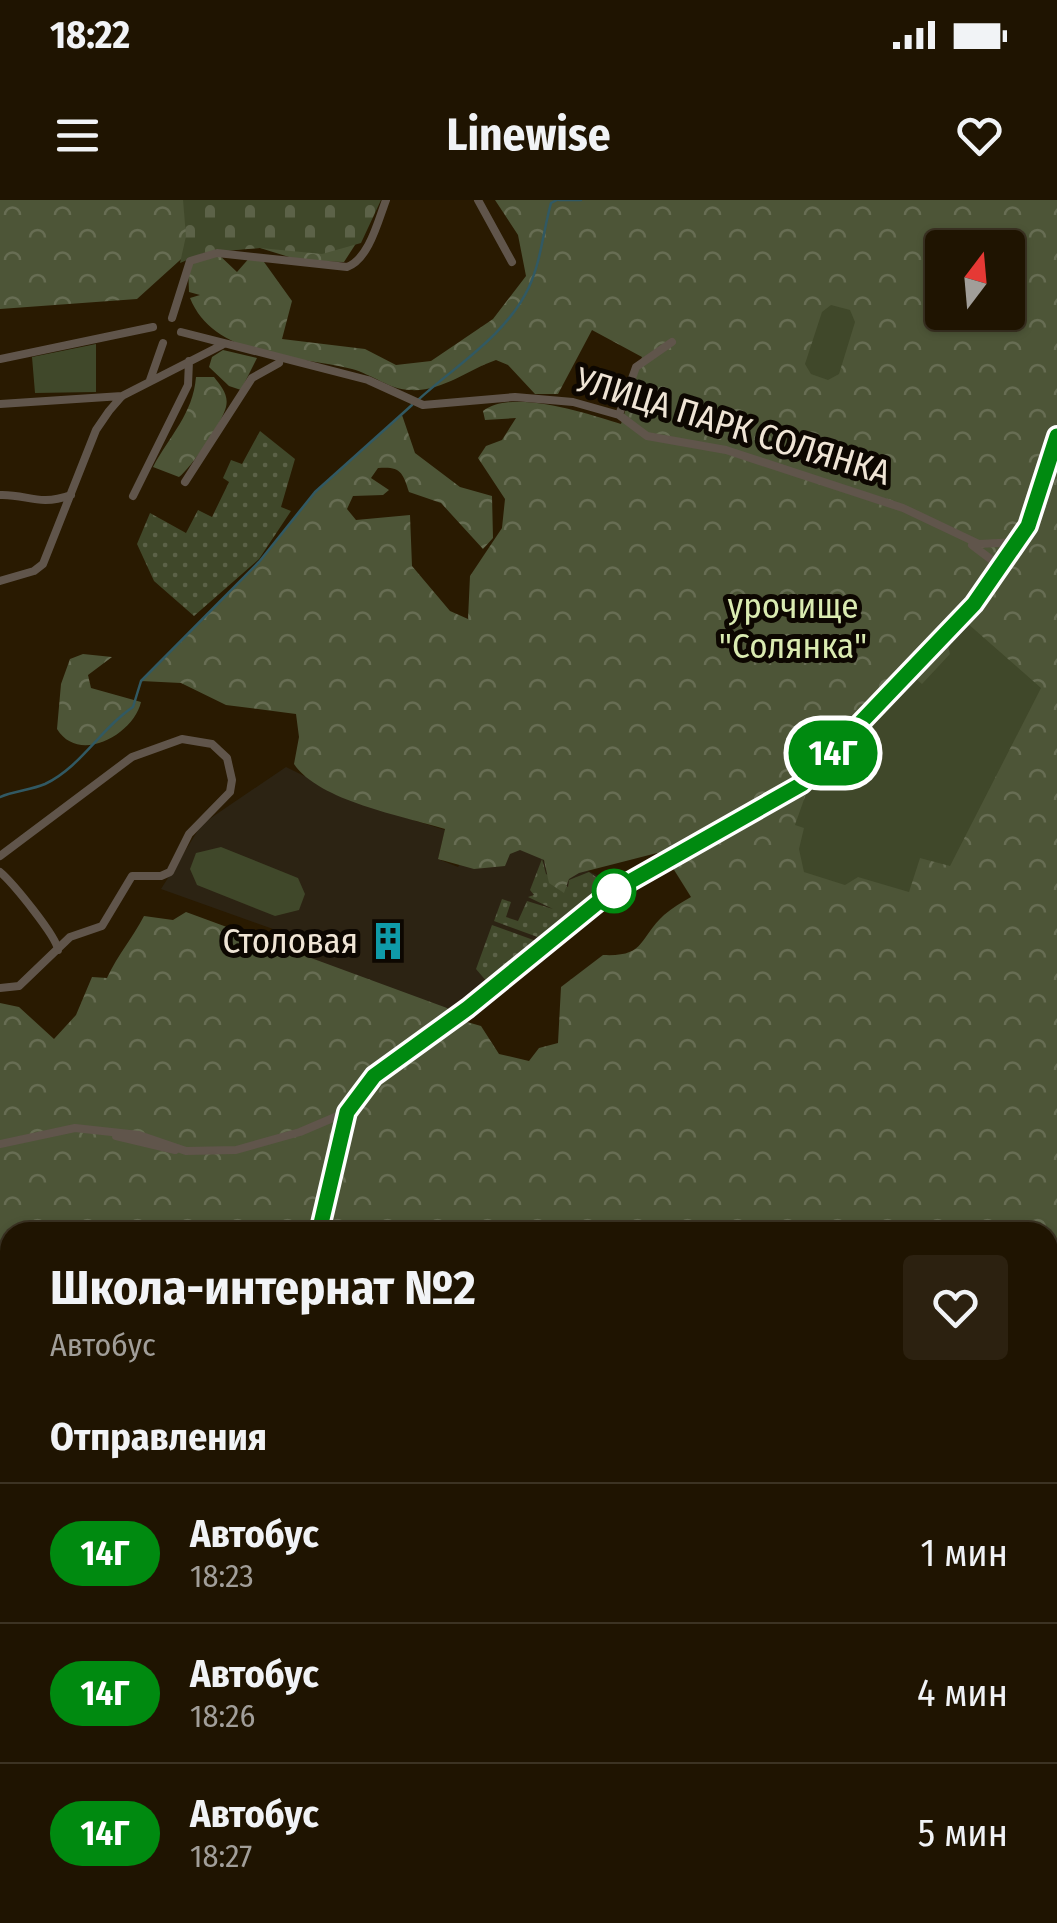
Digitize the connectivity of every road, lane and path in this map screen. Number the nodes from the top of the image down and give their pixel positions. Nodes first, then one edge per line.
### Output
1 (386, 200) edge
2 (478, 200) edge
3 (512, 262) dead end
4 (172, 318) dead end
5 (153, 326) dead end
6 (181, 332) dead end
7 (672, 342) dead end
8 (162, 343) dead end
9 (222, 345) junction
10 (0, 358) edge
11 (189, 361) junction
12 (288, 361) junction
13 (148, 384) junction
14 (122, 396) junction
15 (0, 404) edge
16 (619, 415) junction
17 (1057, 436) edge
18 (185, 482) dead end
19 (0, 495) edge
20 (71, 495) junction
21 (133, 496) dead end
22 (964, 539) junction
23 (1018, 542) junction
24 (1001, 567) junction
25 (0, 581) edge
26 (0, 856) edge
27 (0, 872) edge
28 (58, 950) junction
29 (0, 988) edge
30 (347, 1112) junction
31 (0, 1144) edge
32 (321, 1222) edge

1 - 4 street
2 - 3 street
5 - 10 street
6 - 9 street, УЛИЦА ПАРК СОЛЯНКА
7 - 16 street
8 - 13 street
9 - 11 street
9 - 12 street, УЛИЦА ПАРК СОЛЯНКА
11 - 13 street
11 - 21 street
12 - 16 street, УЛИЦА ПАРК СОЛЯНКА
12 - 18 street
13 - 14 street
14 - 15 street
14 - 20 street
16 - 22 street, УЛИЦА ПАРК СОЛЯНКА
17 - 23 street
19 - 20 street
20 - 25 street
22 - 23 street, УЛИЦА ПАРК СОЛЯНКА
22 - 24 street
23 - 24 street
24 - 30 street
26 - 28 street
27 - 28 street
28 - 29 street
30 - 31 street
30 - 32 street

